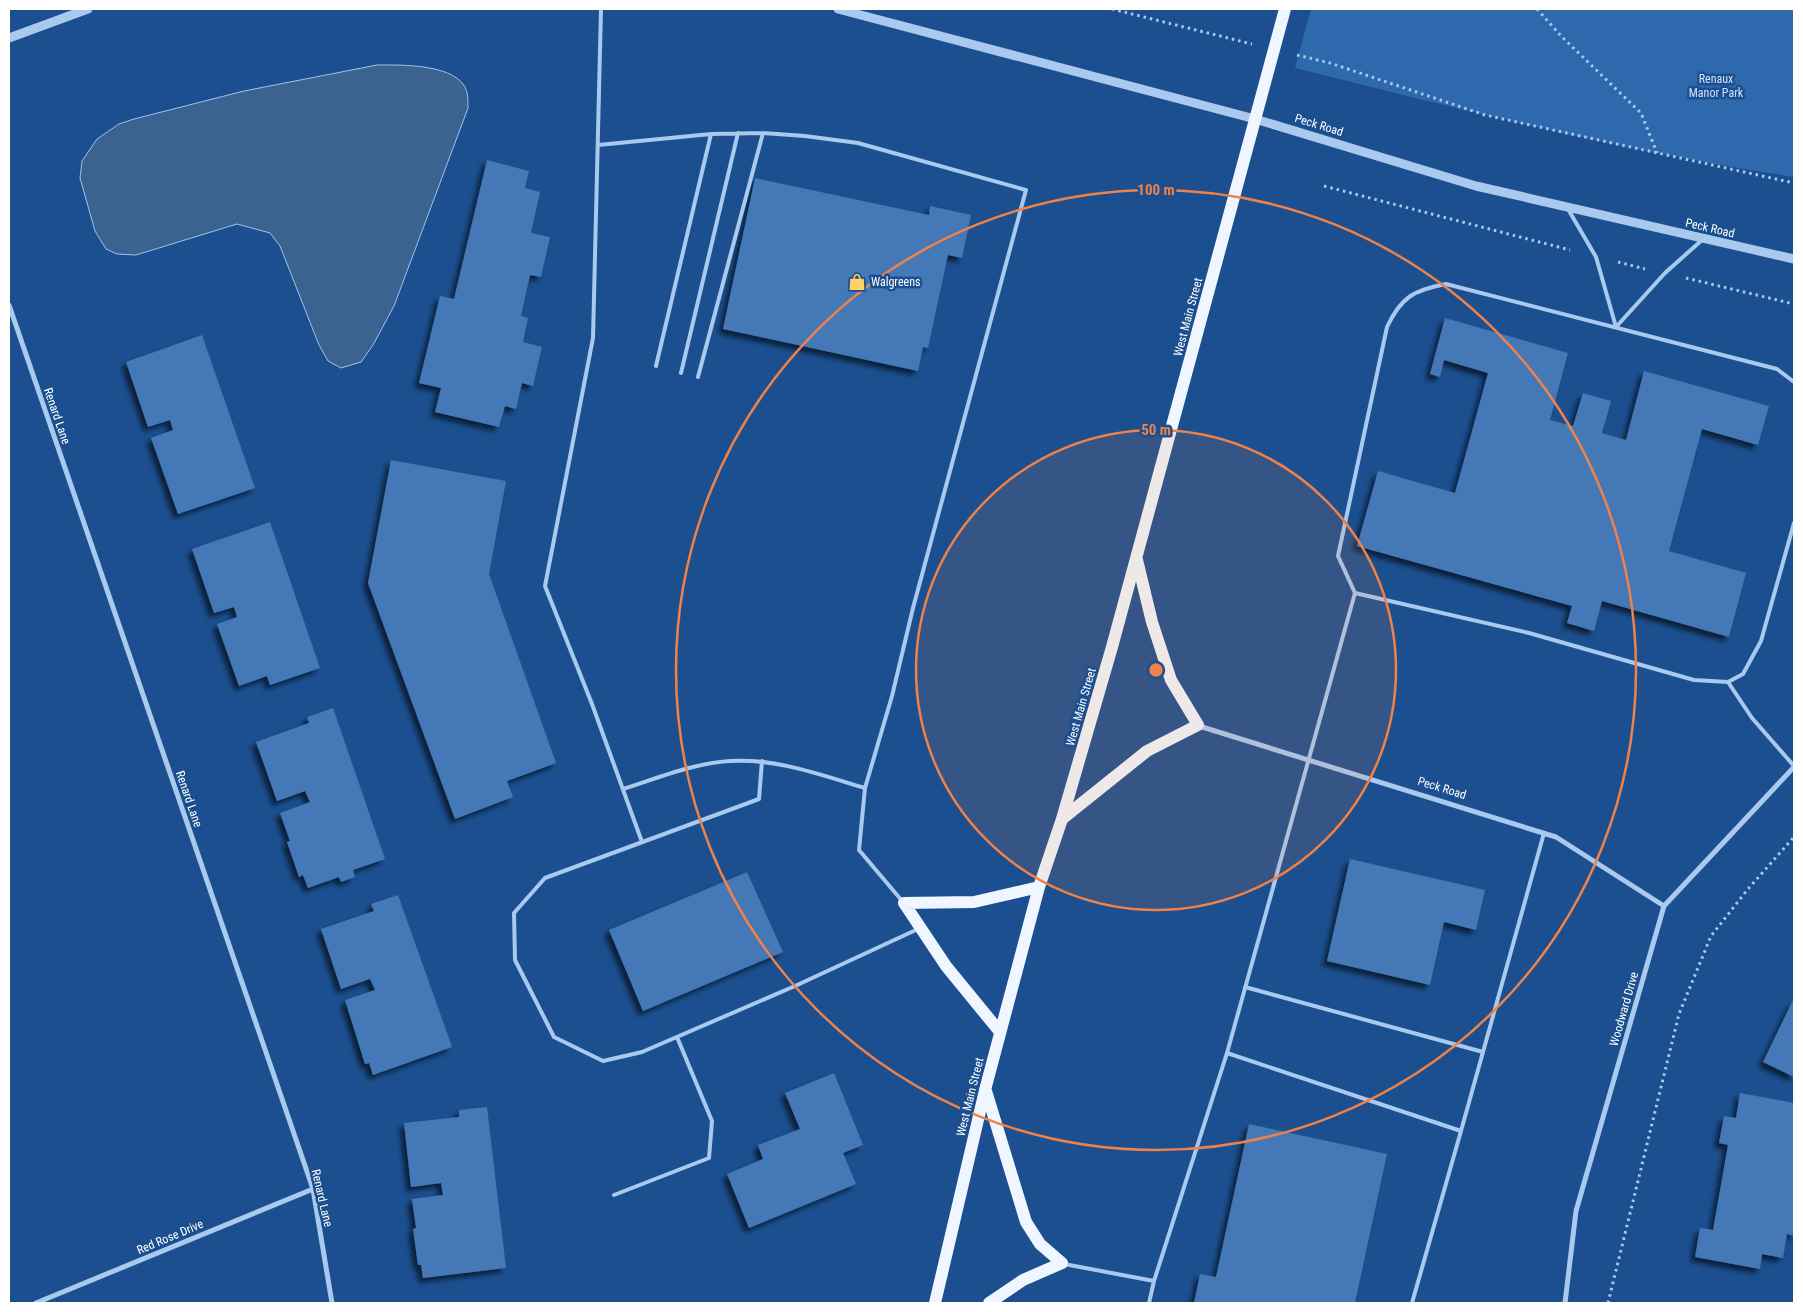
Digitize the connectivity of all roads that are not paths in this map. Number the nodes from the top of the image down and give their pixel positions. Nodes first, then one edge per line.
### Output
1 (88, 9) edge
2 (601, 9) edge
3 (838, 9) edge
4 (1285, 9) edge
5 (9, 38) edge
6 (1255, 119) junction
7 (738, 133) junction
8 (762, 133) junction
9 (711, 134) junction
10 (598, 145) junction
11 (1567, 207) junction
12 (1703, 239) junction
13 (1794, 259) edge
14 (9, 305) edge
15 (1616, 327) junction
16 (656, 366) dead end
17 (681, 373) dead end
18 (698, 377) dead end
19 (1794, 382) edge
20 (1794, 523) edge
21 (1137, 557) junction
22 (1355, 593) junction
23 (1728, 682) junction
24 (1198, 726) junction
25 (1308, 759) junction
26 (762, 761) junction
27 (1794, 767) edge
28 (864, 788) junction
29 (623, 789) junction
30 (1062, 819) junction
31 (1544, 833) junction
32 (642, 842) junction
33 (1039, 887) junction
34 (904, 903) junction
35 (1664, 906) junction
36 (920, 928) junction
37 (1245, 987) junction
38 (1000, 1032) junction
39 (677, 1037) junction
40 (1483, 1052) junction
41 (1227, 1053) junction
42 (985, 1090) junction
43 (1462, 1131) junction
44 (312, 1189) junction
45 (614, 1195) dead end
46 (1062, 1263) junction
47 (1154, 1280) junction
48 (36, 1303) edge
49 (332, 1303) edge
50 (935, 1303) edge
51 (990, 1303) edge
52 (1149, 1303) edge
53 (1412, 1303) edge
54 (1565, 1303) edge

1 - 5 street
2 - 10 lane
3 - 6 street, Peck Road
4 - 6 main road, West Main Street
6 - 11 street, Peck Road
6 - 21 main road, West Main Street
7 - 8 lane
7 - 9 lane
7 - 17 lane
8 - 18 lane
8 - 28 lane
9 - 10 lane
9 - 16 lane
10 - 29 lane
11 - 12 street, Peck Road
11 - 15 lane
12 - 13 street, Peck Road
12 - 15 lane
14 - 44 street, Renard Lane
15 - 19 lane
15 - 22 lane
20 - 23 lane
21 - 24 main road
21 - 30 main road, West Main Street
22 - 23 lane
22 - 25 lane
23 - 27 lane
24 - 25 street, Peck Road
24 - 30 main road
25 - 31 street, Peck Road
25 - 37 lane
26 - 28 lane
26 - 29 lane
26 - 32 lane
27 - 35 street, Woodward Drive
28 - 34 lane
29 - 32 lane
30 - 33 main road, West Main Street
31 - 35 street, Peck Road
31 - 40 lane
32 - 39 lane
33 - 34 main road
33 - 38 main road, West Main Street
34 - 36 main road
35 - 54 street, Woodward Drive
36 - 38 main road
36 - 39 lane
37 - 40 lane
37 - 41 lane
38 - 42 main road, West Main Street
39 - 45 lane
40 - 43 lane
41 - 43 lane
41 - 47 lane
42 - 46 main road
42 - 50 main road, West Main Street
43 - 53 lane
44 - 48 street, Red Rose Drive
44 - 49 street, Renard Lane
46 - 47 lane
46 - 51 main road
47 - 52 lane

